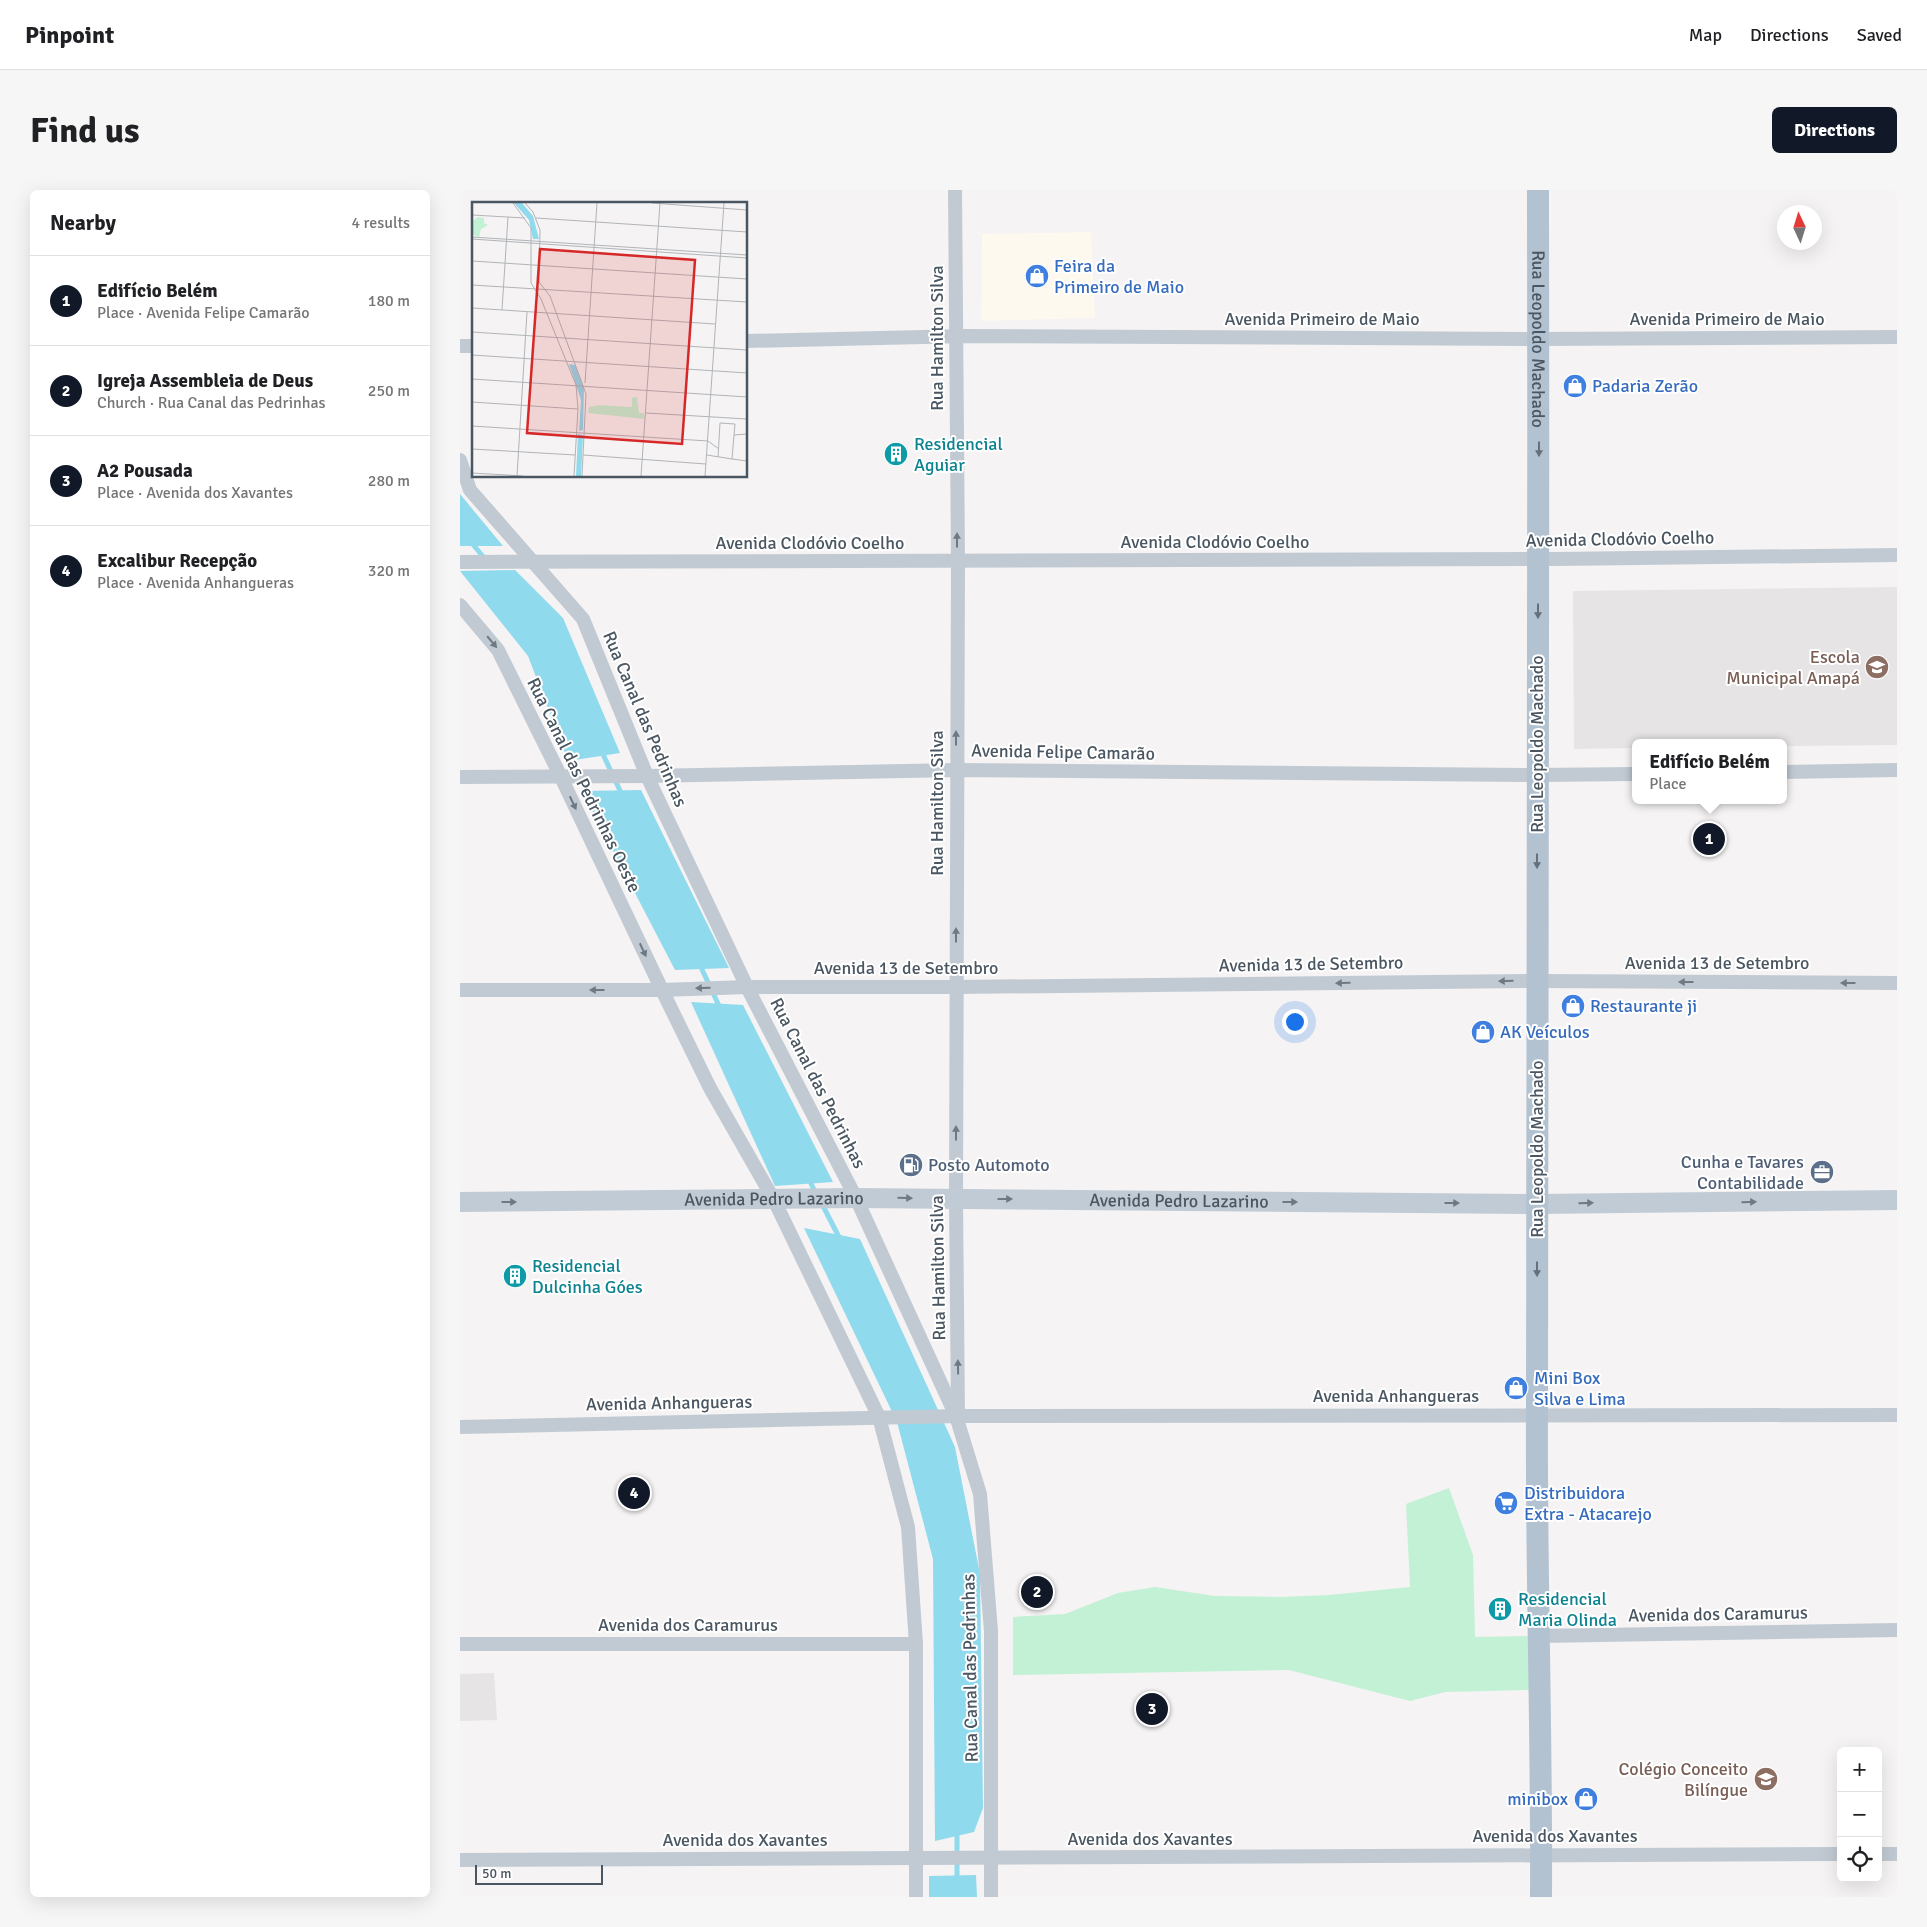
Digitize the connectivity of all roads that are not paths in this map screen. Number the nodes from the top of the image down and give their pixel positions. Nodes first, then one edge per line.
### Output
1 (955, 190) edge
2 (1538, 190) edge
3 (956, 337) junction
4 (1897, 337) edge
5 (1538, 338) junction
6 (748, 341) edge
7 (460, 460) edge
8 (1897, 555) edge
9 (1539, 559) junction
10 (533, 561) junction
11 (460, 562) edge
12 (958, 562) junction
13 (460, 605) edge
14 (956, 770) junction
15 (1897, 770) edge
16 (1787, 772) edge
17 (1632, 774) edge
18 (566, 775) junction
19 (1537, 775) junction
20 (647, 776) junction
21 (460, 777) edge
22 (1536, 981) junction
23 (1897, 983) edge
24 (747, 987) junction
25 (956, 987) junction
26 (460, 990) edge
27 (662, 990) junction
28 (856, 1198) junction
29 (956, 1199) junction
30 (774, 1200) junction
31 (1897, 1200) edge
32 (460, 1202) edge
33 (1538, 1204) junction
34 (1537, 1414) junction
35 (1897, 1415) edge
36 (953, 1416) junction
37 (883, 1417) junction
38 (460, 1427) edge
39 (1897, 1630) edge
40 (1540, 1636) junction
41 (460, 1644) edge
42 (916, 1644) junction
43 (1542, 1854) junction
44 (1837, 1854) edge
45 (1882, 1854) edge
46 (1897, 1854) edge
47 (916, 1859) junction
48 (990, 1859) junction
49 (460, 1860) edge
50 (916, 1897) edge
51 (991, 1897) edge
52 (1541, 1897) edge

1 - 3 street, Rua Hamilton Silva
2 - 5 main road, Rua Leopoldo Machado
3 - 5 street, Avenida Primeiro de Maio
3 - 6 street, Avenida Primeiro de Maio
12 -> 3 street, Rua Hamilton Silva
4 - 5 street, Avenida Primeiro de Maio
5 -> 9 main road, Rua Leopoldo Machado
7 - 10 street, Rua Canal das Pedrinhas
8 - 9 street, Avenida Clodóvio Coelho
9 - 12 street, Avenida Clodóvio Coelho
9 -> 19 main road, Rua Leopoldo Machado
10 - 11 street, Avenida Clodóvio Coelho
10 - 12 street, Avenida Clodóvio Coelho
10 - 20 street, Rua Canal das Pedrinhas
14 -> 12 street, Rua Hamilton Silva
13 -> 18 street, Rua Canal das Pedrinhas Oeste
14 - 19 street, Avenida Felipe Camarão
14 - 20 street, Avenida Felipe Camarão
25 -> 14 street, Rua Hamilton Silva
15 - 16 street
17 - 19 street, Avenida Felipe Camarão
18 - 20 street, Avenida Felipe Camarão
18 - 21 street, Avenida Felipe Camarão
18 -> 27 street, Rua Canal das Pedrinhas Oeste
19 -> 22 main road, Rua Leopoldo Machado
20 - 24 street, Rua Canal das Pedrinhas
23 -> 22 street, Avenida 13 de Setembro
22 -> 25 street, Avenida 13 de Setembro
22 - 33 main road, Rua Leopoldo Machado
24 - 25 street, Avenida 13 de Setembro
24 -> 27 street, Avenida 13 de Setembro
24 - 28 street, Rua Canal das Pedrinhas
29 -> 25 street, Rua Hamilton Silva
27 -> 26 street
27 - 30 street
28 -> 29 main road, Avenida Pedro Lazarino
28 - 30 main road, Avenida Pedro Lazarino
28 - 36 street, Rua Canal das Pedrinhas
29 -> 33 main road, Avenida Pedro Lazarino
36 -> 29 street, Rua Hamilton Silva
32 -> 30 main road, Avenida Pedro Lazarino
30 - 37 street
33 -> 31 main road, Avenida Pedro Lazarino
33 -> 34 main road, Rua Leopoldo Machado
34 - 35 street, Avenida Anhangueras
34 - 36 street, Avenida Anhangueras
34 - 40 main road, Rua Leopoldo Machado
36 - 37 street, Avenida Anhangueras
36 - 48 street, Rua Canal das Pedrinhas
37 - 38 street, Avenida Anhangueras
37 - 42 street
39 - 40 street, Avenida dos Caramurus
40 - 43 main road, Rua Leopoldo Machado
41 - 42 street, Avenida dos Caramurus
42 - 47 street
43 - 44 street, Avenida dos Xavantes
43 - 48 street, Avenida dos Xavantes
43 - 52 main road, Rua Leopoldo Machado
45 - 46 street
47 - 48 street, Avenida dos Xavantes
47 - 49 street, Avenida dos Xavantes
47 - 50 street
48 - 51 street, Rua Canal das Pedrinhas

